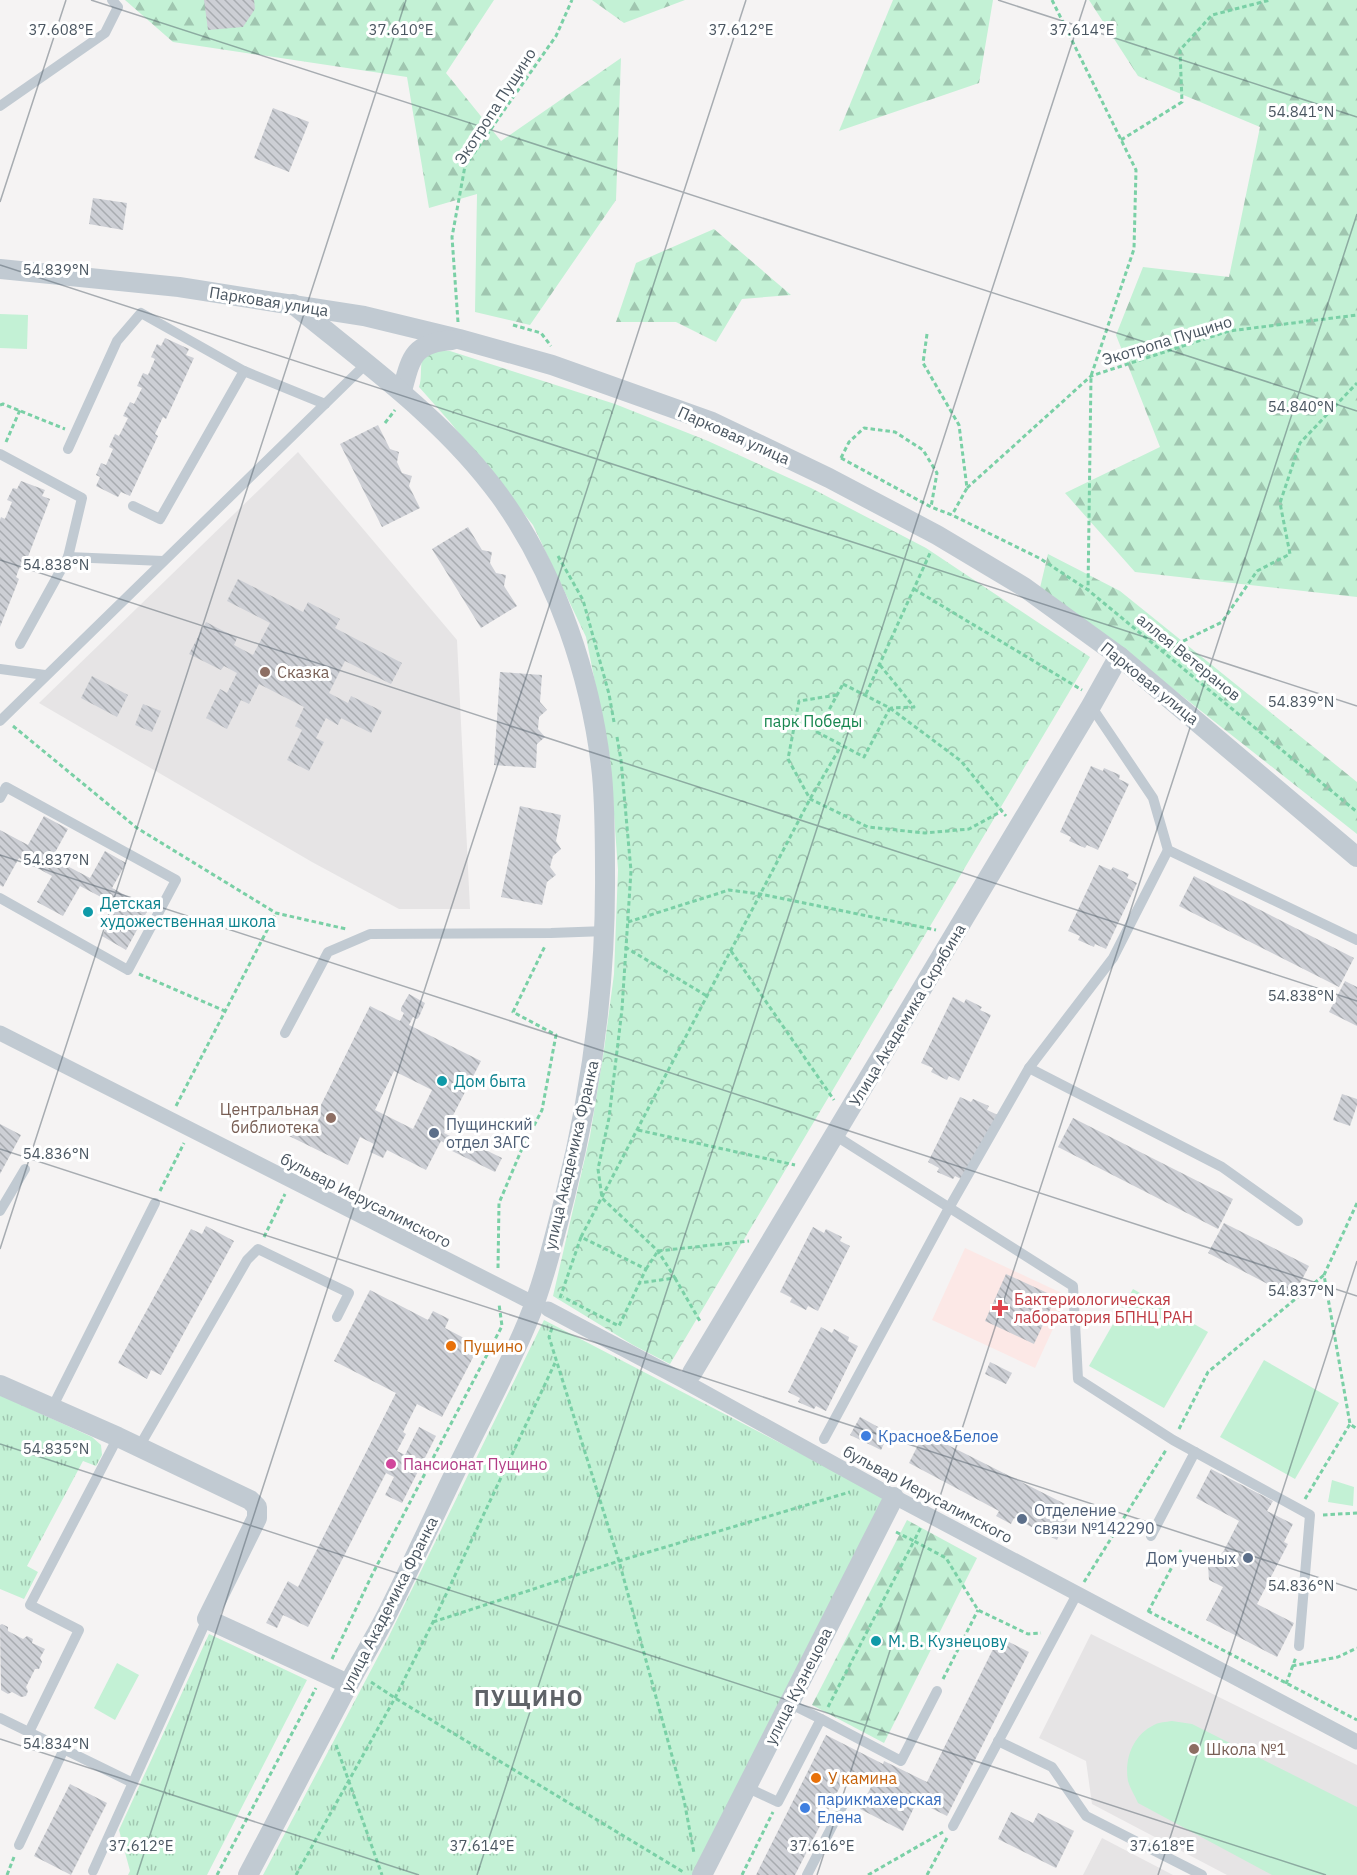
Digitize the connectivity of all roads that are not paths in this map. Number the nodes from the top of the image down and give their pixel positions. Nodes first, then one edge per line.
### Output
1 (112, 0) edge
2 (0, 106) edge
3 (0, 269) edge
4 (293, 304) junction
5 (459, 339) junction
6 (366, 364) junction
7 (244, 370) junction
8 (400, 399) junction
9 (325, 404) junction
10 (68, 449) dead end
11 (0, 454) edge
12 (133, 506) dead end
13 (68, 557) junction
14 (163, 561) junction
15 (20, 644) dead end
16 (1119, 656) junction
17 (0, 669) edge
18 (45, 675) junction
19 (1087, 698) junction
20 (0, 721) edge
21 (0, 798) edge
22 (1168, 850) junction
23 (1357, 856) edge
24 (0, 898) edge
25 (606, 931) junction
26 (1357, 940) edge
27 (0, 1033) edge
28 (285, 1033) dead end
29 (1029, 1068) junction
30 (836, 1136) junction
31 (25, 1169) dead end
32 (155, 1203) road end
33 (949, 1208) junction
34 (0, 1212) edge
35 (1298, 1221) dead end
36 (525, 1299) dead end
37 (552, 1311) road end
38 (337, 1317) dead end
39 (693, 1373) dead end
40 (0, 1385) edge
41 (52, 1408) junction
42 (118, 1437) junction
43 (824, 1439) dead end
44 (139, 1447) junction
45 (1196, 1452) junction
46 (894, 1497) junction
47 (1150, 1536) dead end
48 (1077, 1594) junction
49 (207, 1618) junction
50 (1299, 1646) road end
51 (348, 1684) junction
52 (937, 1691) road end
53 (789, 1702) junction
54 (0, 1718) edge
55 (821, 1719) junction
56 (29, 1732) junction
57 (998, 1741) junction
58 (1357, 1742) edge
59 (64, 1749) junction
60 (133, 1783) junction
61 (746, 1787) junction
62 (844, 1803) dead end
63 (953, 1826) road end
64 (19, 1845) road end
65 (93, 1871) dead end
66 (248, 1875) edge
67 (702, 1875) edge
68 (807, 1875) edge
69 (1202, 1875) edge

1 - 2 lane
3 - 4 street, Парковая улица
4 - 5 street, Парковая улица
4 - 6 street, улица Академика Франка
5 - 8 street
5 - 16 street, Парковая улица
6 - 8 street, улица Академика Франка
6 - 9 lane
7 - 9 lane
7 - 10 lane
7 - 12 lane
8 - 25 street, улица Академика Франка
9 - 14 lane
11 - 13 lane
13 - 14 lane
13 - 15 lane
14 - 18 lane
16 - 19 street, Улица Академика Скрябина
16 - 23 street, Парковая улица
17 - 18 lane
18 - 20 lane
19 - 22 lane
19 - 30 street, Улица Академика Скрябина
21 - 24 lane
22 - 26 lane
22 - 29 lane
25 - 28 lane
25 - 51 street, улица Академика Франка
27 - 36 street, бульвар Иерусалимского
29 - 33 lane
29 - 35 lane
30 - 33 lane
30 - 39 street, Улица Академика Скрябина
31 - 34 lane
32 - 41 lane
33 - 43 lane
33 - 45 lane
37 - 46 street, бульвар Иерусалимского
38 - 44 lane
40 - 41 street
41 - 42 street
42 - 44 street
42 - 56 lane
44 - 49 street
45 - 47 lane
45 - 50 lane
46 - 48 street, бульвар Иерусалимского
46 - 53 street, улица Кузнецова
48 - 57 lane
48 - 58 street, бульвар Иерусалимского
49 - 51 street
49 - 60 lane
51 - 66 street, улица Академика Франка
52 - 55 lane
53 - 55 lane
53 - 61 street, улица Кузнецова
54 - 56 lane
55 - 61 lane
56 - 59 lane
57 - 63 lane
57 - 69 lane
59 - 60 lane
59 - 64 lane
60 - 65 lane
61 - 67 street, улица Кузнецова
62 - 68 lane

